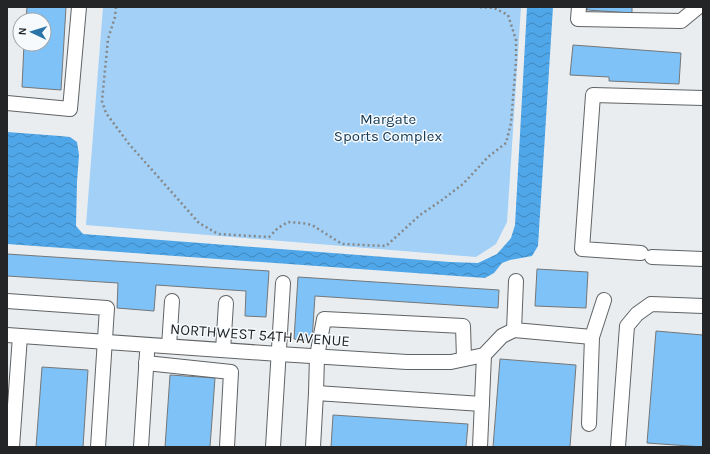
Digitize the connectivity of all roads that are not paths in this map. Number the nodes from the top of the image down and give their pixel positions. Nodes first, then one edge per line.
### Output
1 (79, 7) edge
2 (579, 7) edge
3 (697, 7) edge
4 (645, 14) edge
5 (703, 98) edge
6 (7, 103) edge
7 (703, 259) edge
8 (516, 282) dead end
9 (284, 283) dead end
10 (604, 300) dead end
11 (7, 301) edge
12 (172, 301) dead end
13 (226, 303) dead end
14 (703, 306) edge
15 (508, 333) junction
16 (13, 336) edge
17 (592, 337) junction
18 (105, 342) junction
19 (147, 345) junction
20 (169, 346) junction
21 (223, 350) junction
22 (279, 354) junction
23 (484, 355) junction
24 (318, 356) junction
25 (464, 359) junction
26 (146, 363) junction
27 (316, 393) junction
28 (482, 404) junction
29 (588, 424) dead end
30 (12, 447) edge
31 (98, 447) edge
32 (141, 447) edge
33 (227, 447) edge
34 (273, 447) edge
35 (313, 447) edge
36 (480, 447) edge
37 (618, 447) edge

1 - 6 street
2 - 4 street
3 - 4 street
5 - 7 street
8 - 15 street
9 - 22 street
10 - 17 street
11 - 18 street
12 - 20 street
13 - 21 street
14 - 37 street
15 - 17 street
15 - 23 street
16 - 18 street, NORTHWEST 54TH AVENUE
16 - 30 street
17 - 29 street
18 - 19 street, NORTHWEST 54TH AVENUE
18 - 31 street
19 - 20 street, NORTHWEST 54TH AVENUE
19 - 26 street
20 - 21 street, NORTHWEST 54TH AVENUE
21 - 22 street, NORTHWEST 54TH AVENUE
22 - 24 street, NORTHWEST 54TH AVENUE
22 - 34 street
23 - 25 street, NORTHWEST 54TH AVENUE
23 - 28 street
24 - 25 street, NORTHWEST 54TH AVENUE
24 - 25 street
24 - 27 street
26 - 32 street
26 - 33 street
27 - 28 street
27 - 35 street
28 - 36 street

